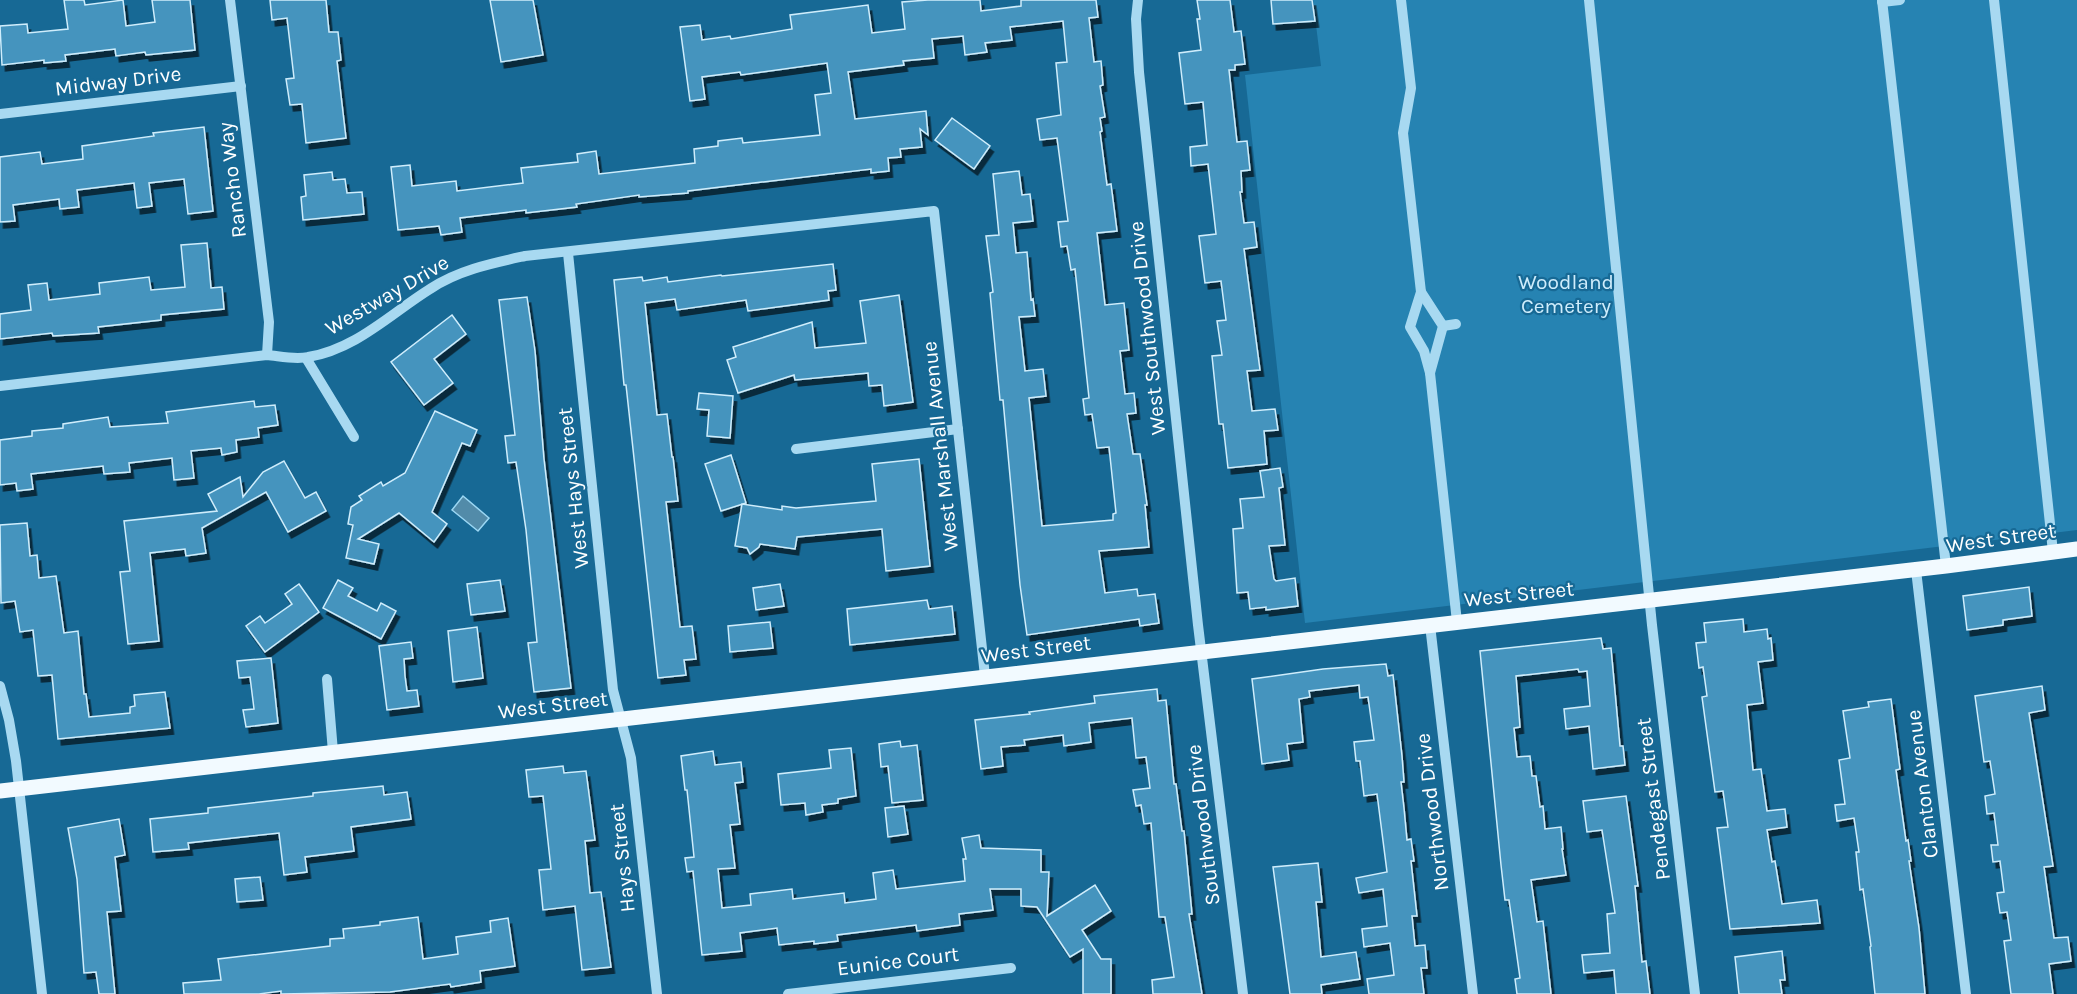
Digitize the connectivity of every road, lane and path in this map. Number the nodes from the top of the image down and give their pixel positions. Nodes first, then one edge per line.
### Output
1 (230, 0) edge
2 (1138, 0) edge
3 (1401, 0) edge
4 (1589, 0) edge
5 (1900, 0) edge
6 (1994, 0) edge
7 (1882, 1) edge
8 (241, 86) junction
9 (0, 114) edge
10 (934, 211) joint
11 (568, 253) junction
12 (1421, 292) junction
13 (1456, 324) dead end
14 (1443, 326) junction
15 (267, 355) junction
16 (306, 358) junction
17 (1430, 373) junction
18 (0, 386) edge
19 (958, 429) junction
20 (354, 437) dead end
21 (796, 449) dead end
22 (2077, 549) edge
23 (2053, 552) junction
24 (1946, 566) junction
25 (1916, 570) junction
26 (1650, 600) junction
27 (1457, 622) junction
28 (1430, 625) junction
29 (1202, 651) junction
30 (985, 676) junction
31 (327, 679) dead end
32 (0, 686) edge
33 (621, 719) junction
34 (333, 752) junction
35 (19, 789) junction
36 (0, 791) edge
37 (1011, 968) dead end
38 (42, 994) edge
39 (657, 994) edge
40 (788, 994) edge
41 (1243, 994) edge
42 (1473, 994) edge
43 (1695, 994) edge
44 (1966, 994) edge

1 - 8 street, Rancho Way
2 - 29 street, West Southwood Drive
3 - 12 street
4 - 26 street, Pendegast Street
5 - 7 street
6 - 23 street
7 - 24 street
8 - 9 street, Midway Drive
8 - 15 street, Rancho Way
10 - 11 street, Westway Drive
10 - 19 street, West Marshall Avenue
11 - 16 street, Westway Drive
11 - 33 street, West Hays Street
12 - 14 street
12 - 17 street
13 - 14 street
14 - 17 street
15 - 16 street, Westway Drive
15 - 18 street, Westway Drive
16 - 20 street
17 - 27 street
19 - 21 street
19 - 30 street, West Marshall Avenue
22 - 23 main road, West Street
23 - 24 main road, West Street
24 - 25 main road, West Street
25 - 26 main road, West Street
25 - 44 street, Clanton Avenue
26 - 27 main road, West Street
26 - 43 street, Pendegast Street
27 - 28 main road, West Street
28 - 29 main road, West Street
28 - 42 street, Northwood Drive
29 - 30 main road, West Street
29 - 41 street, Southwood Drive
30 - 33 main road, West Street
31 - 34 street
32 - 35 street
33 - 34 main road, West Street
33 - 39 street, Hays Street
34 - 35 main road, West Street
35 - 36 main road, West Street
35 - 38 street
37 - 40 street, Eunice Court

